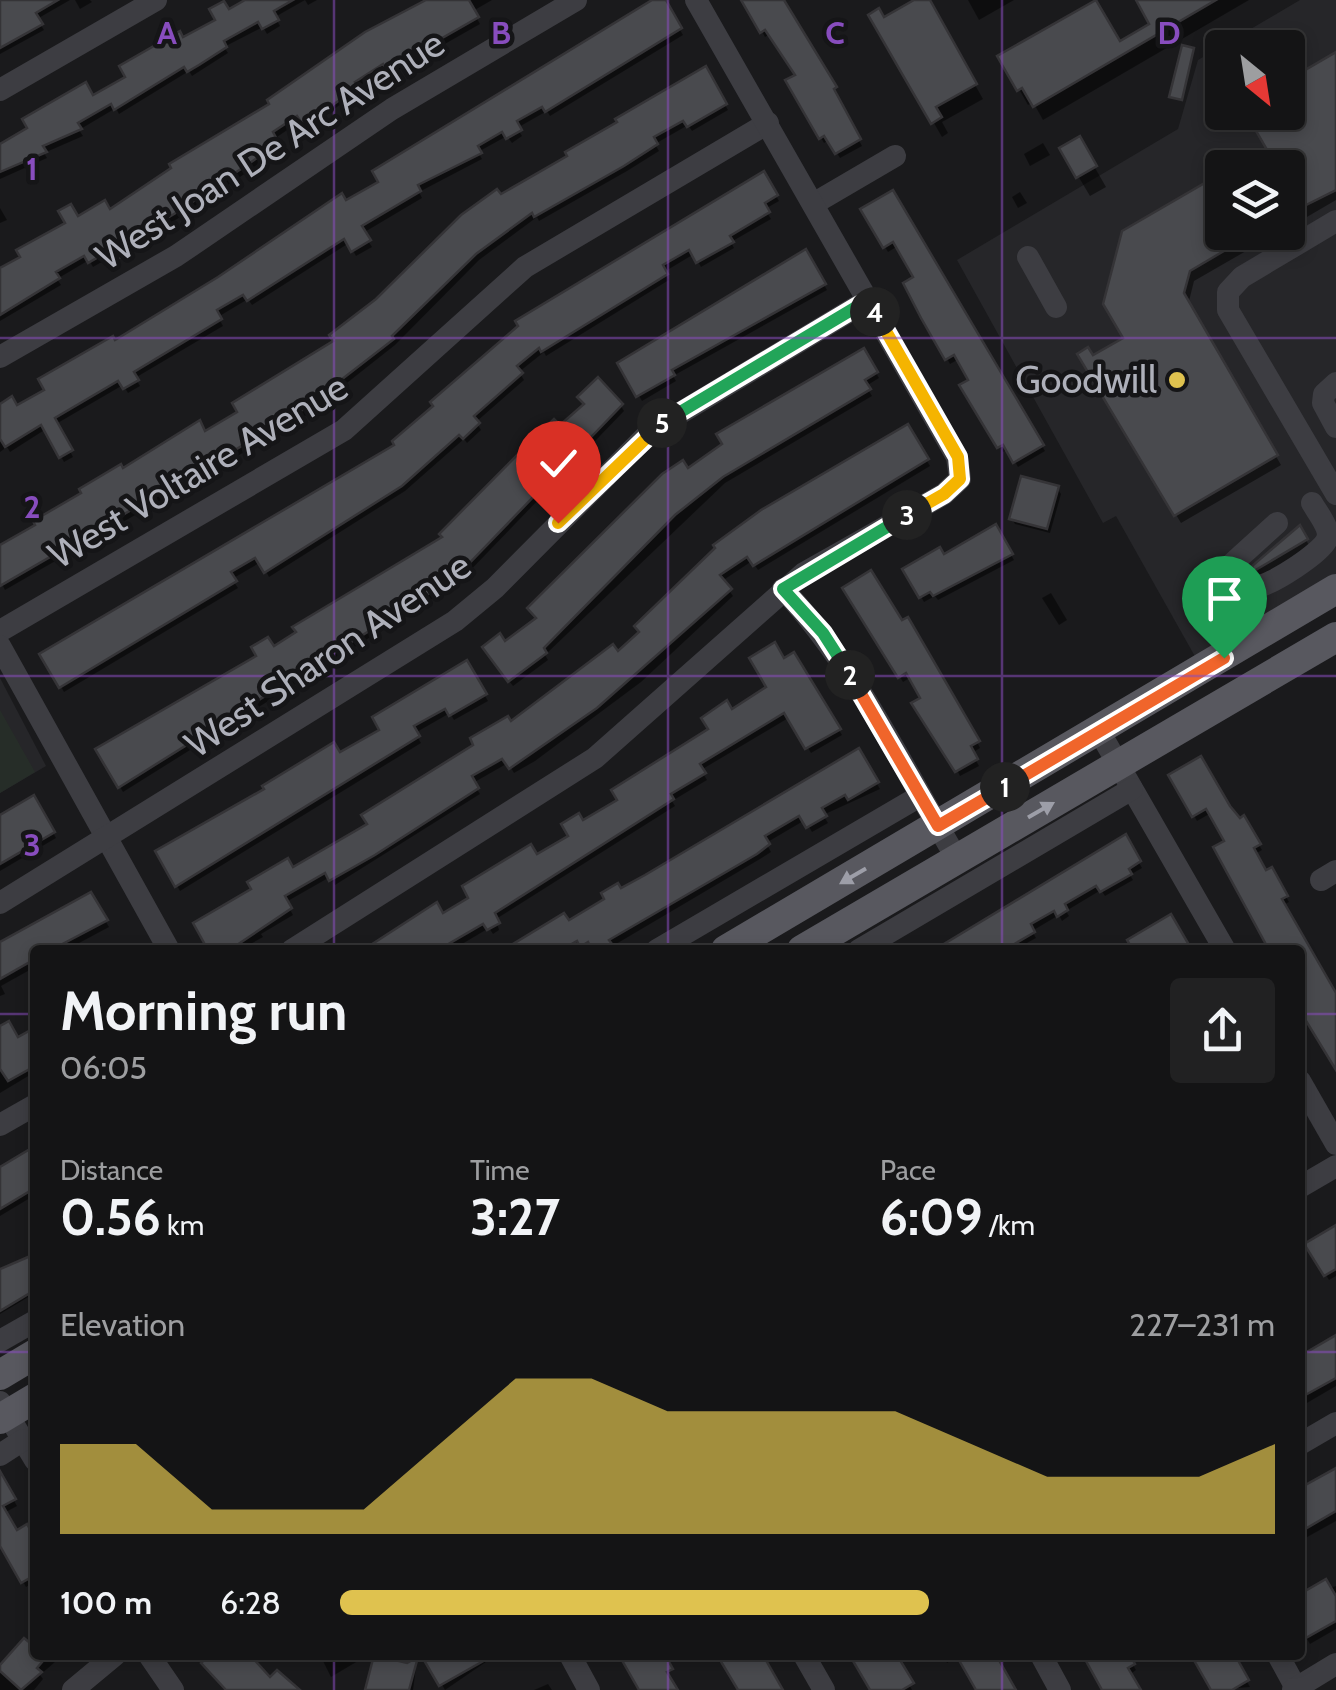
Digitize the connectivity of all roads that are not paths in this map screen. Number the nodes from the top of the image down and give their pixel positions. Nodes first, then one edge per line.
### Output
1 (156, 0) edge
2 (576, 0) edge
3 (696, 0) edge
4 (0, 90) edge
5 (768, 124) junction
6 (895, 156) dead end
7 (813, 204) junction
8 (1336, 221) edge
9 (1028, 257) dead end
10 (868, 300) junction
11 (1056, 306) dead end
12 (0, 358) edge
13 (1336, 383) edge
14 (1336, 427) edge
15 (1336, 494) edge
16 (1312, 504) dead end
17 (1277, 523) dead end
18 (783, 589) junction
19 (1336, 590) edge
20 (0, 630) edge
21 (1336, 636) edge
22 (0, 646) edge
23 (1099, 731) junction
24 (1125, 777) junction
25 (920, 796) junction
26 (938, 826) junction
27 (107, 840) junction
28 (957, 859) junction
29 (0, 903) edge
30 (166, 945) edge
31 (300, 945) edge
32 (666, 945) edge
33 (735, 945) edge
34 (811, 945) edge
35 (867, 945) edge
36 (1222, 945) edge
37 (1305, 1090) edge
38 (30, 1108) edge
39 (0, 1125) edge
40 (1336, 1144) edge
41 (1336, 1166) edge
42 (1305, 1184) edge
43 (30, 1324) edge
44 (0, 1342) edge
45 (30, 1357) edge
46 (0, 1376) edge
47 (30, 1405) edge
48 (1336, 1423) edge
49 (13, 1427) edge
50 (1305, 1441) edge
51 (0, 1454) edge
52 (110, 1660) edge
53 (152, 1660) edge
54 (573, 1660) edge
55 (807, 1660) edge
56 (1044, 1660) edge
57 (1280, 1660) edge
58 (1336, 1664) edge
59 (1295, 1689) edge
60 (74, 1690) edge
61 (173, 1690) edge
62 (590, 1690) edge
63 (824, 1690) edge
64 (1060, 1690) edge

1 - 4 street
2 - 12 street, West Joan De Arc Avenue
3 - 5 street
5 - 7 street
5 - 20 street, West Voltaire Avenue
6 - 7 street
7 - 10 street
8 - 15 street
9 - 11 street
10 - 18 street
10 - 27 street, West Sharon Avenue
13 - 14 street
16 - 17 street
18 - 25 street
18 - 31 street
19 - 23 main road
21 - 24 main road
22 - 27 street
23 - 24 street
23 - 26 main road
28 -> 24 main road
24 - 35 street
24 - 36 street
25 - 26 street
25 - 32 street
26 - 28 street
26 -> 33 main road
27 - 29 street, West Sharon Avenue
27 - 30 street
28 - 34 main road
37 - 40 street
38 - 39 street
41 - 42 street
43 - 44 street
45 - 46 main road
47 - 49 main road
48 - 50 street
49 - 51 street
52 - 60 street
53 - 61 street
54 - 62 street
55 - 63 street
56 - 64 street
57 - 59 street
58 - 59 street

